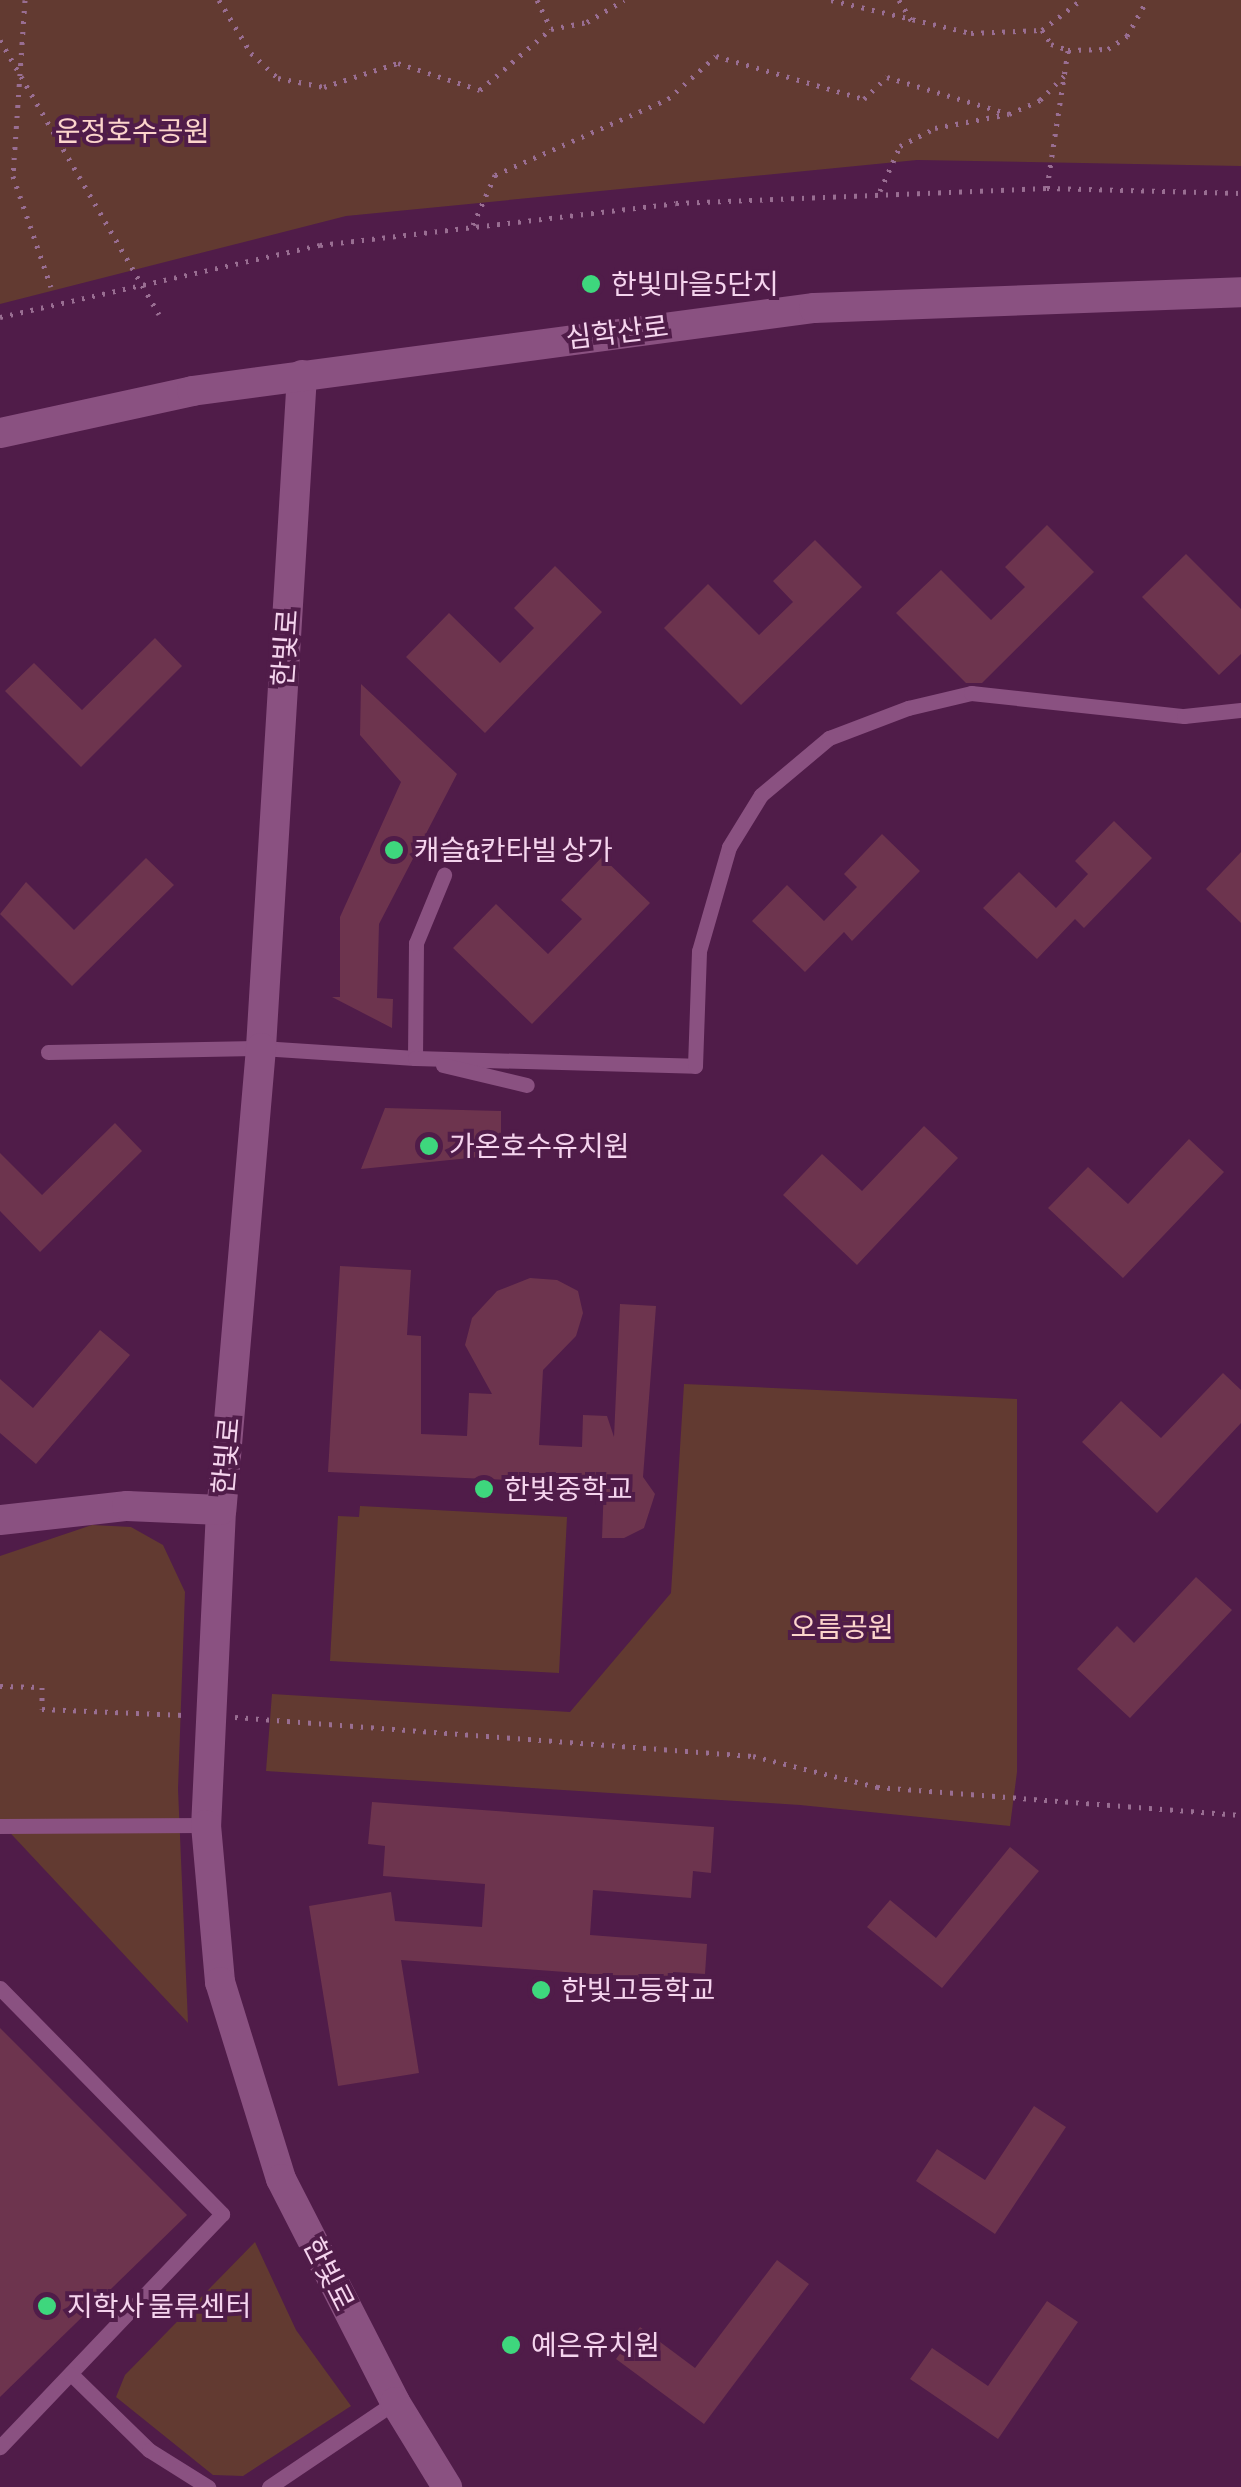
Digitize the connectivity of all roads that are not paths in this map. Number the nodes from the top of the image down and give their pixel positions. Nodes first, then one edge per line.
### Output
1 (1241, 292) edge
2 (302, 375) junction
3 (0, 433) edge
4 (1241, 710) edge
5 (444, 875) dead end
6 (260, 1048) junction
7 (48, 1052) dead end
8 (415, 1058) junction
9 (527, 1085) dead end
10 (222, 1510) junction
11 (0, 1520) edge
12 (206, 1825) junction
13 (0, 1826) edge
14 (0, 1988) edge
15 (71, 2374) junction
16 (395, 2402) junction
17 (0, 2447) edge
18 (208, 2487) edge
19 (269, 2487) edge
20 (446, 2487) edge

1 - 2 street, 심학산로
2 - 3 street, 심학산로
2 - 6 street, 한빛로
4 - 8 lane
5 - 8 lane
6 - 7 lane
6 - 8 lane
6 - 10 street, 한빛로
8 - 9 lane
10 - 11 street
10 - 12 street, 한빛로
12 - 13 lane
12 - 16 street, 한빛로
14 - 15 lane
15 - 17 lane
15 - 18 lane
16 - 19 lane
16 - 20 street, 한빛로

